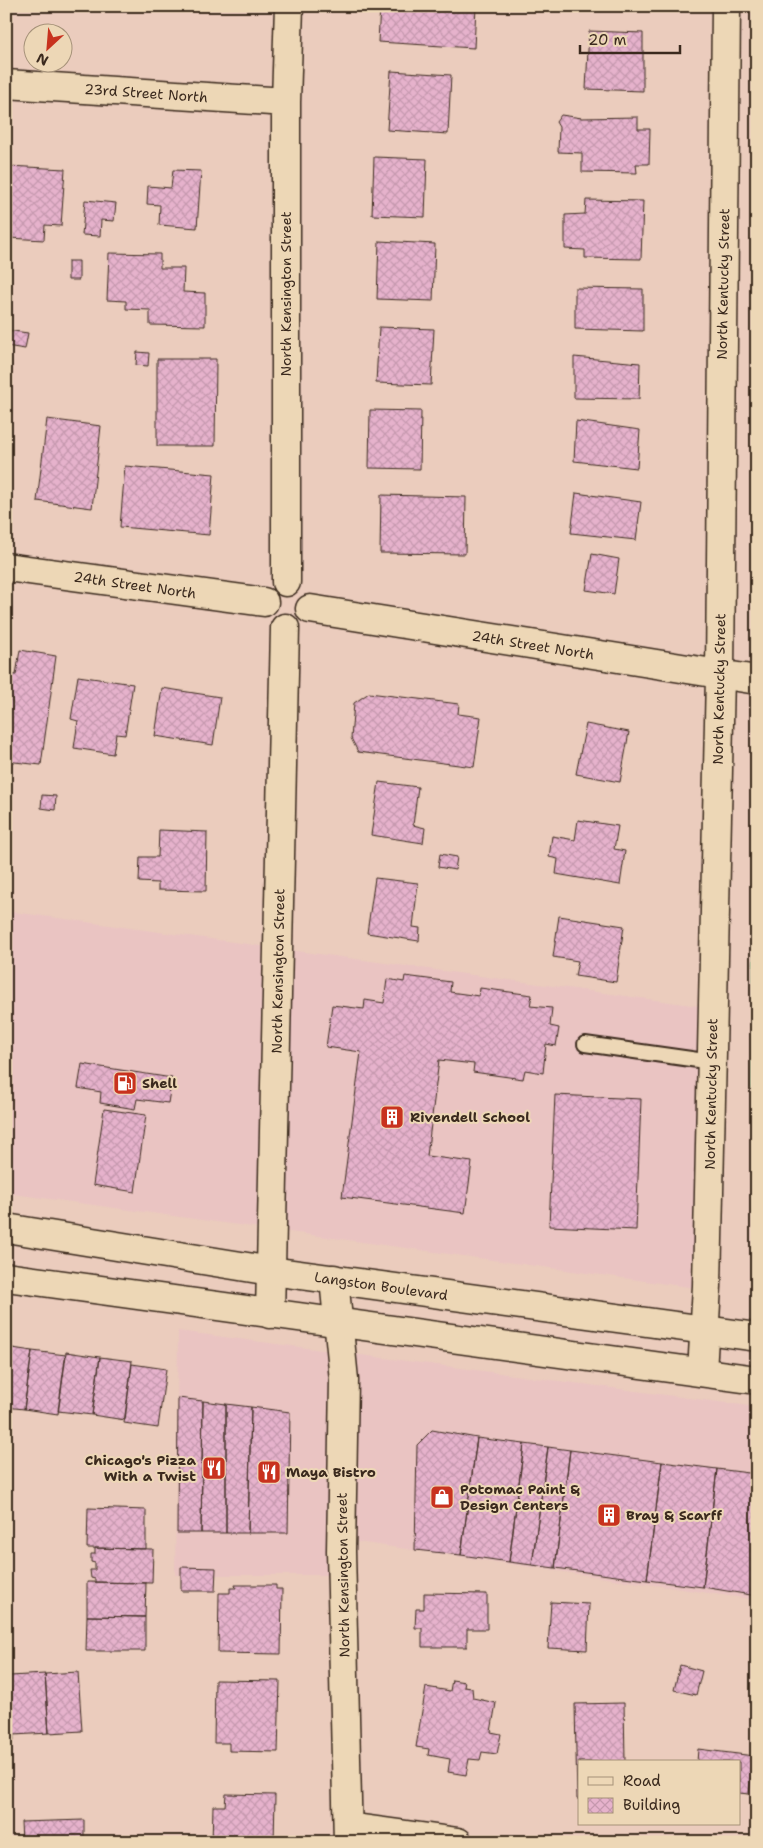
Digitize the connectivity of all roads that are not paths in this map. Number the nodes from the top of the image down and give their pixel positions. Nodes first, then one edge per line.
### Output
1 (289, 6) edge
2 (726, 6) edge
3 (6, 84) edge
4 (286, 102) junction
5 (6, 567) edge
6 (286, 582) junction
7 (264, 602) junction
8 (310, 609) junction
9 (286, 628) junction
10 (720, 675) junction
11 (757, 680) edge
12 (585, 1044) dead end
13 (712, 1062) junction
14 (6, 1228) edge
15 (271, 1271) junction
16 (6, 1277) edge
17 (334, 1279) junction
18 (270, 1314) junction
19 (339, 1324) junction
20 (706, 1330) junction
21 (757, 1337) edge
22 (702, 1372) junction
23 (757, 1380) edge
24 (348, 1835) edge
25 (458, 1842) edge

1 - 4 street, North Kensington Street
2 - 10 street, North Kentucky Street
3 - 4 street, 23rd Street North
4 - 6 street, North Kensington Street
5 - 7 street, 24th Street North
6 - 7 street
6 - 8 street
7 - 9 street
8 - 9 street
8 - 10 street, 24th Street North
9 - 15 street, North Kensington Street
10 - 11 street, 24th Street North
10 - 13 street, North Kentucky Street
12 - 13 lane
13 - 20 street, North Kentucky Street
14 - 15 street, Langston Boulevard
15 - 17 street, Langston Boulevard
15 - 18 street, North Kensington Street
16 - 18 street
17 - 19 street, North Kensington Street
17 - 20 street, Langston Boulevard
18 - 19 street
19 - 22 street
19 - 24 street, North Kensington Street
20 - 21 street, Langston Boulevard
20 - 22 street, North Kentucky Street
22 - 23 street
24 - 25 street

